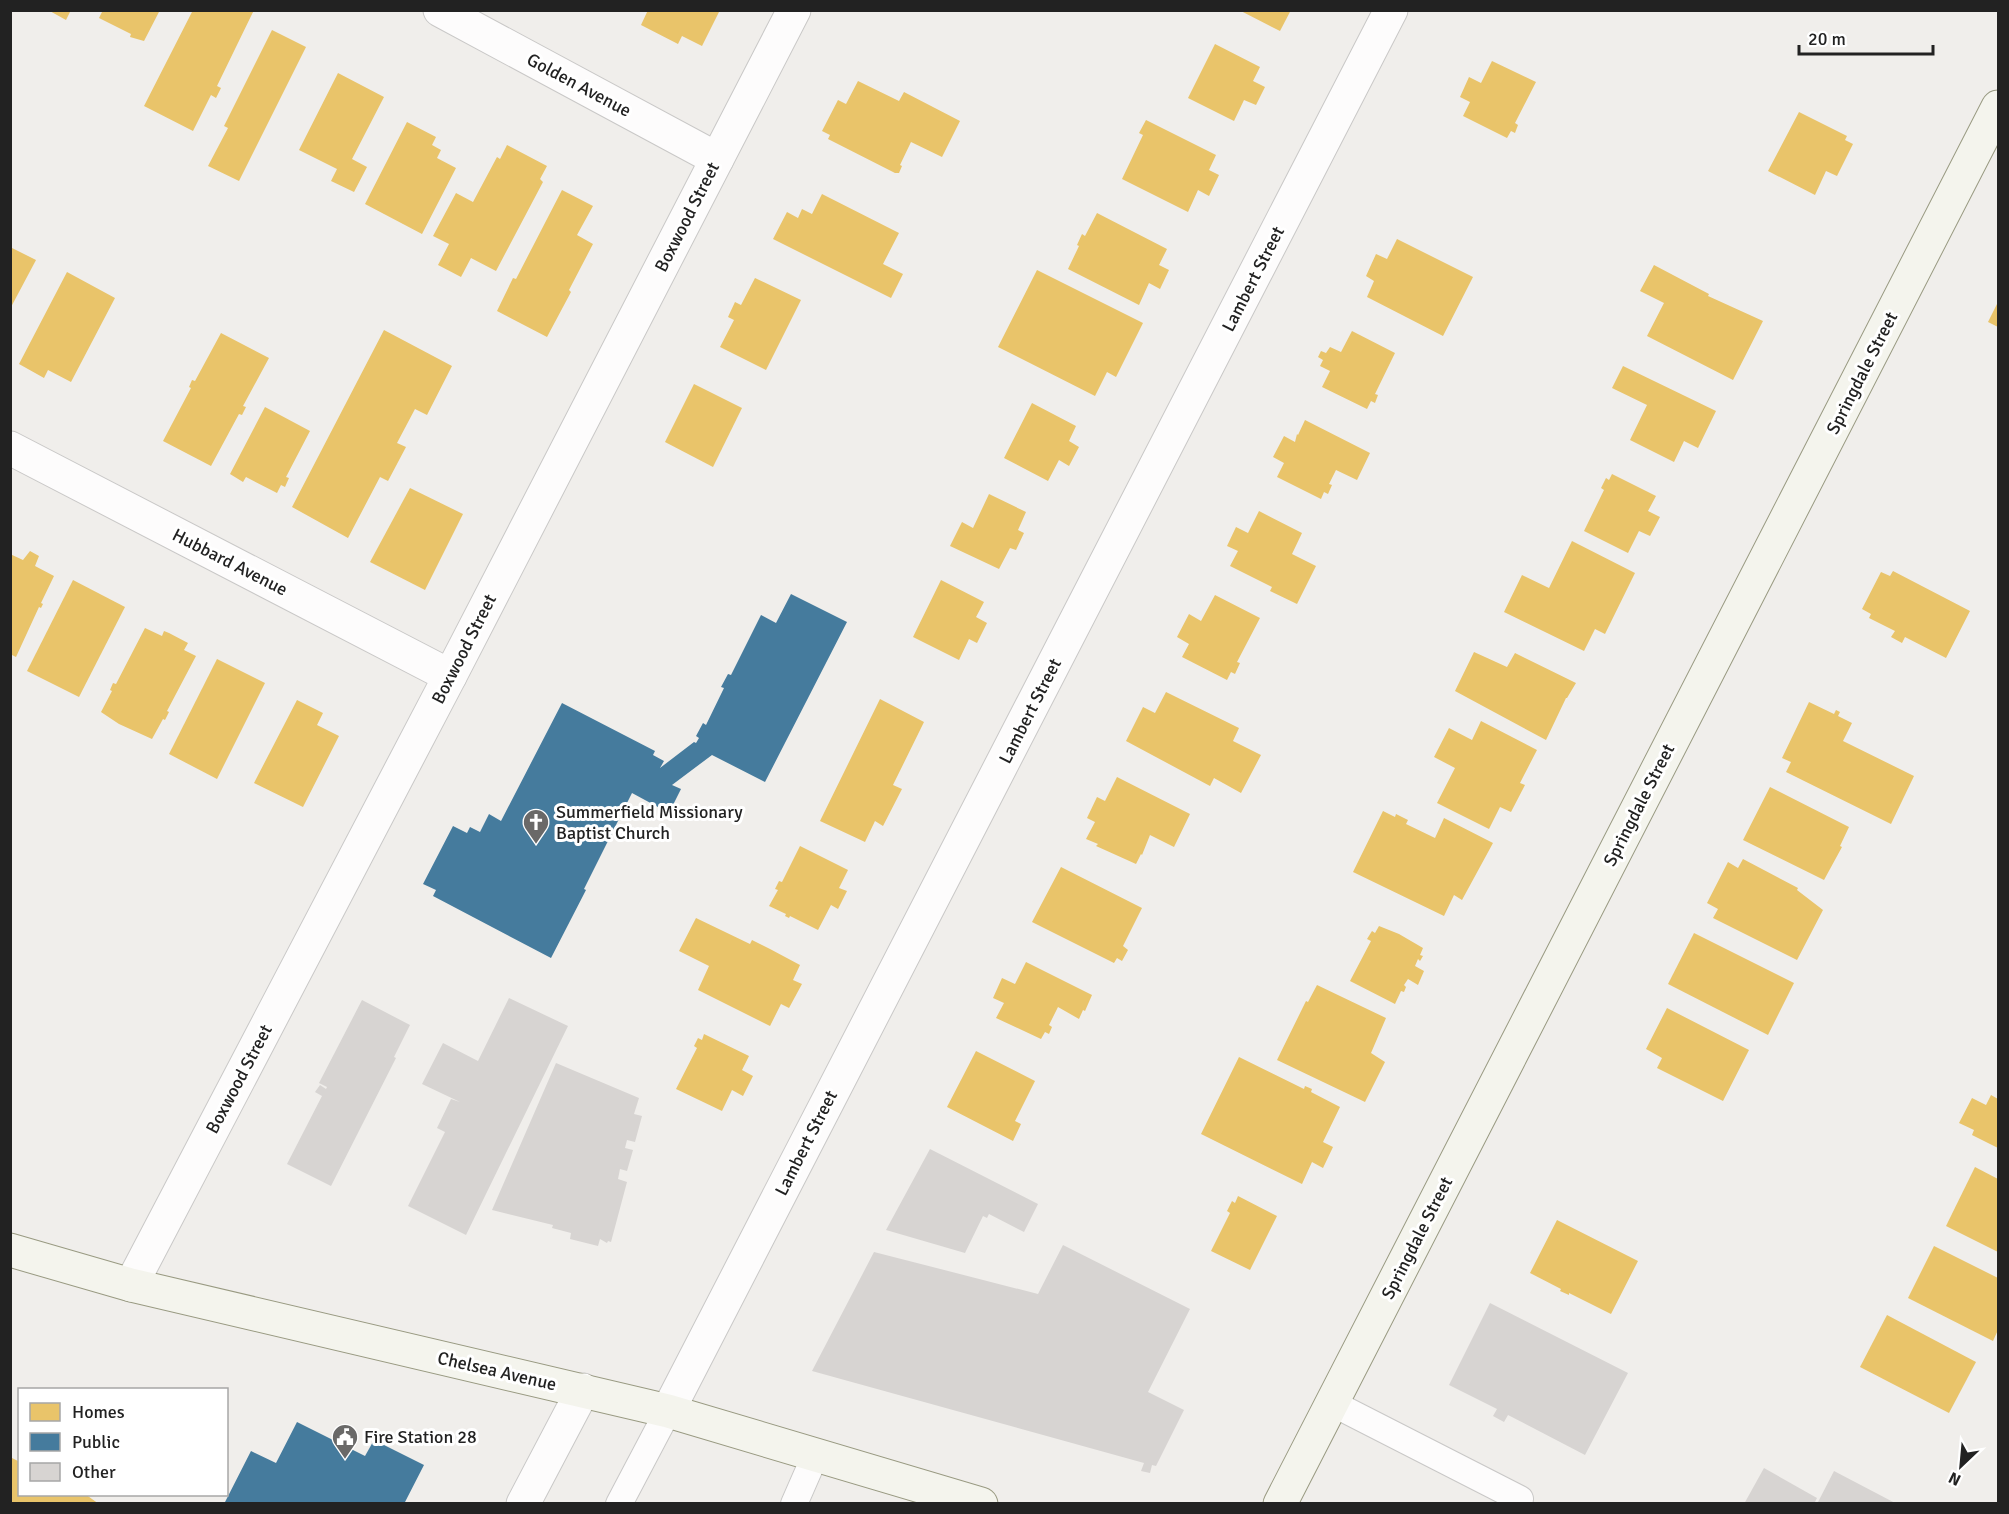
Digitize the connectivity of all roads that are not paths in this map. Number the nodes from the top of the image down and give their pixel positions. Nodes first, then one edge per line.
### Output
1 (440, 10) edge
2 (794, 10) edge
3 (1392, 10) edge
4 (1998, 107) edge
5 (717, 159) junction
6 (10, 448) edge
7 (450, 676) junction
8 (10, 1250) edge
9 (131, 1285) junction
10 (583, 1390) junction
11 (1332, 1403) junction
12 (668, 1411) junction
13 (815, 1456) junction
14 (523, 1503) edge
15 (619, 1503) edge
16 (794, 1503) edge
17 (981, 1503) edge
18 (1280, 1503) edge
19 (1517, 1503) edge

1 - 5 street, Golden Avenue
2 - 5 street, Boxwood Street
3 - 12 street, Lambert Street
4 - 11 street, Springdale Street
5 - 7 street, Boxwood Street
6 - 7 street, Hubbard Avenue
7 - 9 street, Boxwood Street
8 - 9 street, Chelsea Avenue
9 - 10 street, Chelsea Avenue
10 - 12 street, Chelsea Avenue
10 - 14 street
11 - 18 street, Springdale Street
11 - 19 lane
12 - 13 street, Chelsea Avenue
12 - 15 lane
13 - 16 lane
13 - 17 street, Chelsea Avenue

